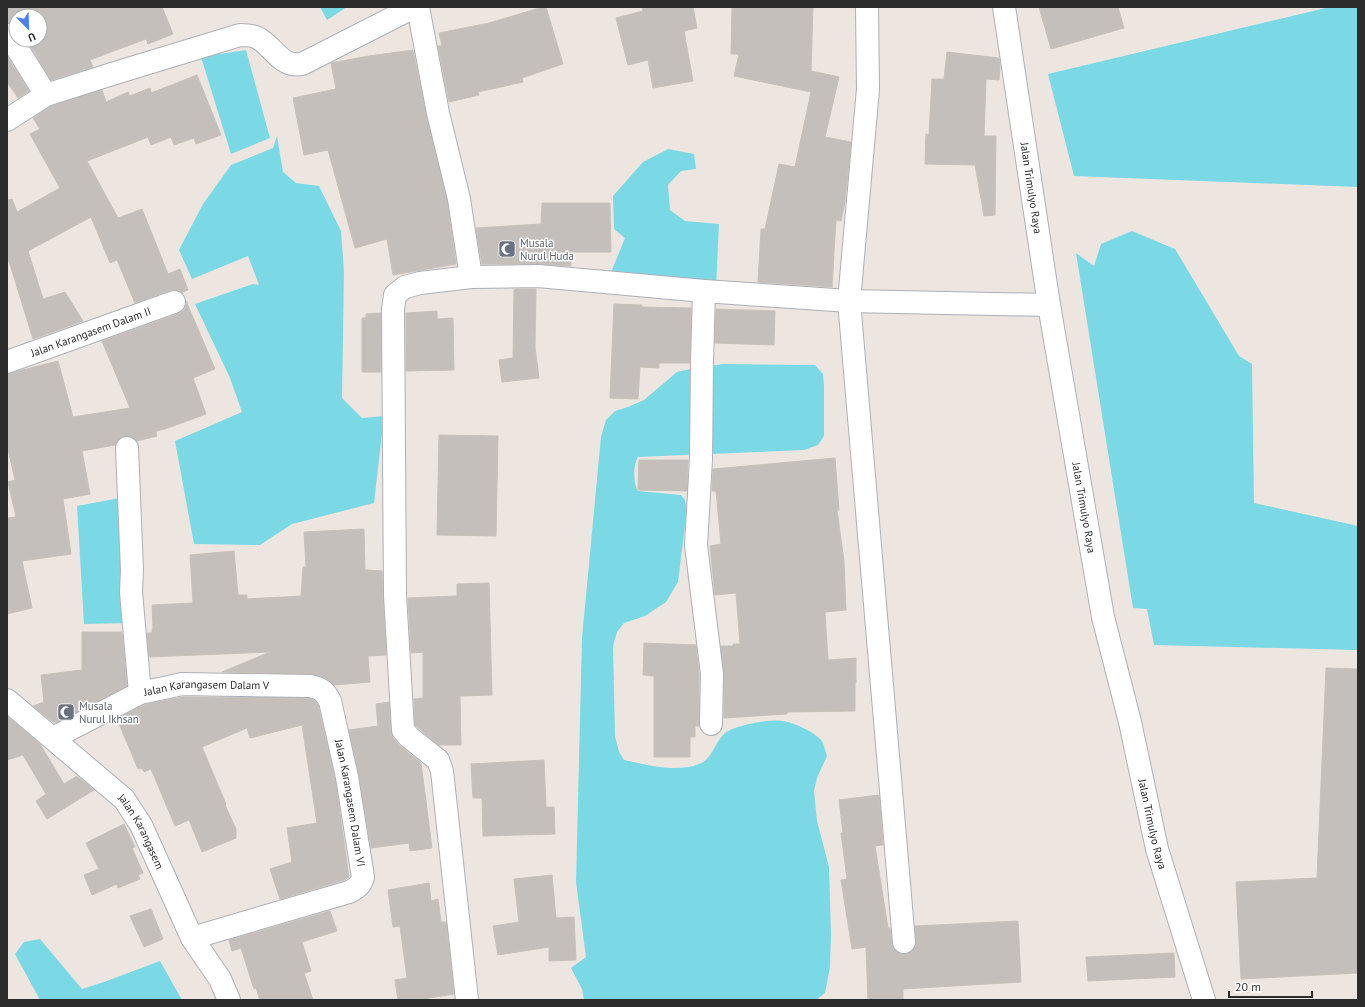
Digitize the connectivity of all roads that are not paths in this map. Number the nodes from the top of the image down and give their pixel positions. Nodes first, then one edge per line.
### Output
1 (414, 7) edge
2 (418, 7) edge
3 (867, 7) edge
4 (1004, 7) edge
5 (7, 35) edge
6 (46, 95) junction
7 (7, 120) edge
8 (470, 277) junction
9 (704, 291) junction
10 (849, 301) junction
11 (174, 302) dead end
12 (1049, 305) junction
13 (7, 362) edge
14 (127, 448) dead end
15 (323, 690) joint
16 (140, 693) junction
17 (7, 700) edge
18 (711, 724) dead end
19 (54, 738) junction
20 (192, 938) junction
21 (904, 942) dead end
22 (229, 1000) edge
23 (467, 1000) edge
24 (1204, 1000) edge

1 - 6 street
2 - 8 street
3 - 10 street
4 - 12 street, Jalan Trimulyo Raya
5 - 6 street
6 - 7 street
8 - 9 street
8 - 23 street
9 - 10 street
9 - 18 street
10 - 12 street
10 - 21 street
11 - 13 street, Jalan Karangasem Dalam II
12 - 24 street, Jalan Trimulyo Raya
14 - 16 street
15 - 16 street, Jalan Karangasem Dalam V
15 - 20 street, Jalan Karangasem Dalam VI
16 - 19 street, Jalan Karangasem Dalam V
17 - 19 street, Jalan Karangasem
19 - 20 street, Jalan Karangasem
20 - 22 street, Jalan Karangasem

